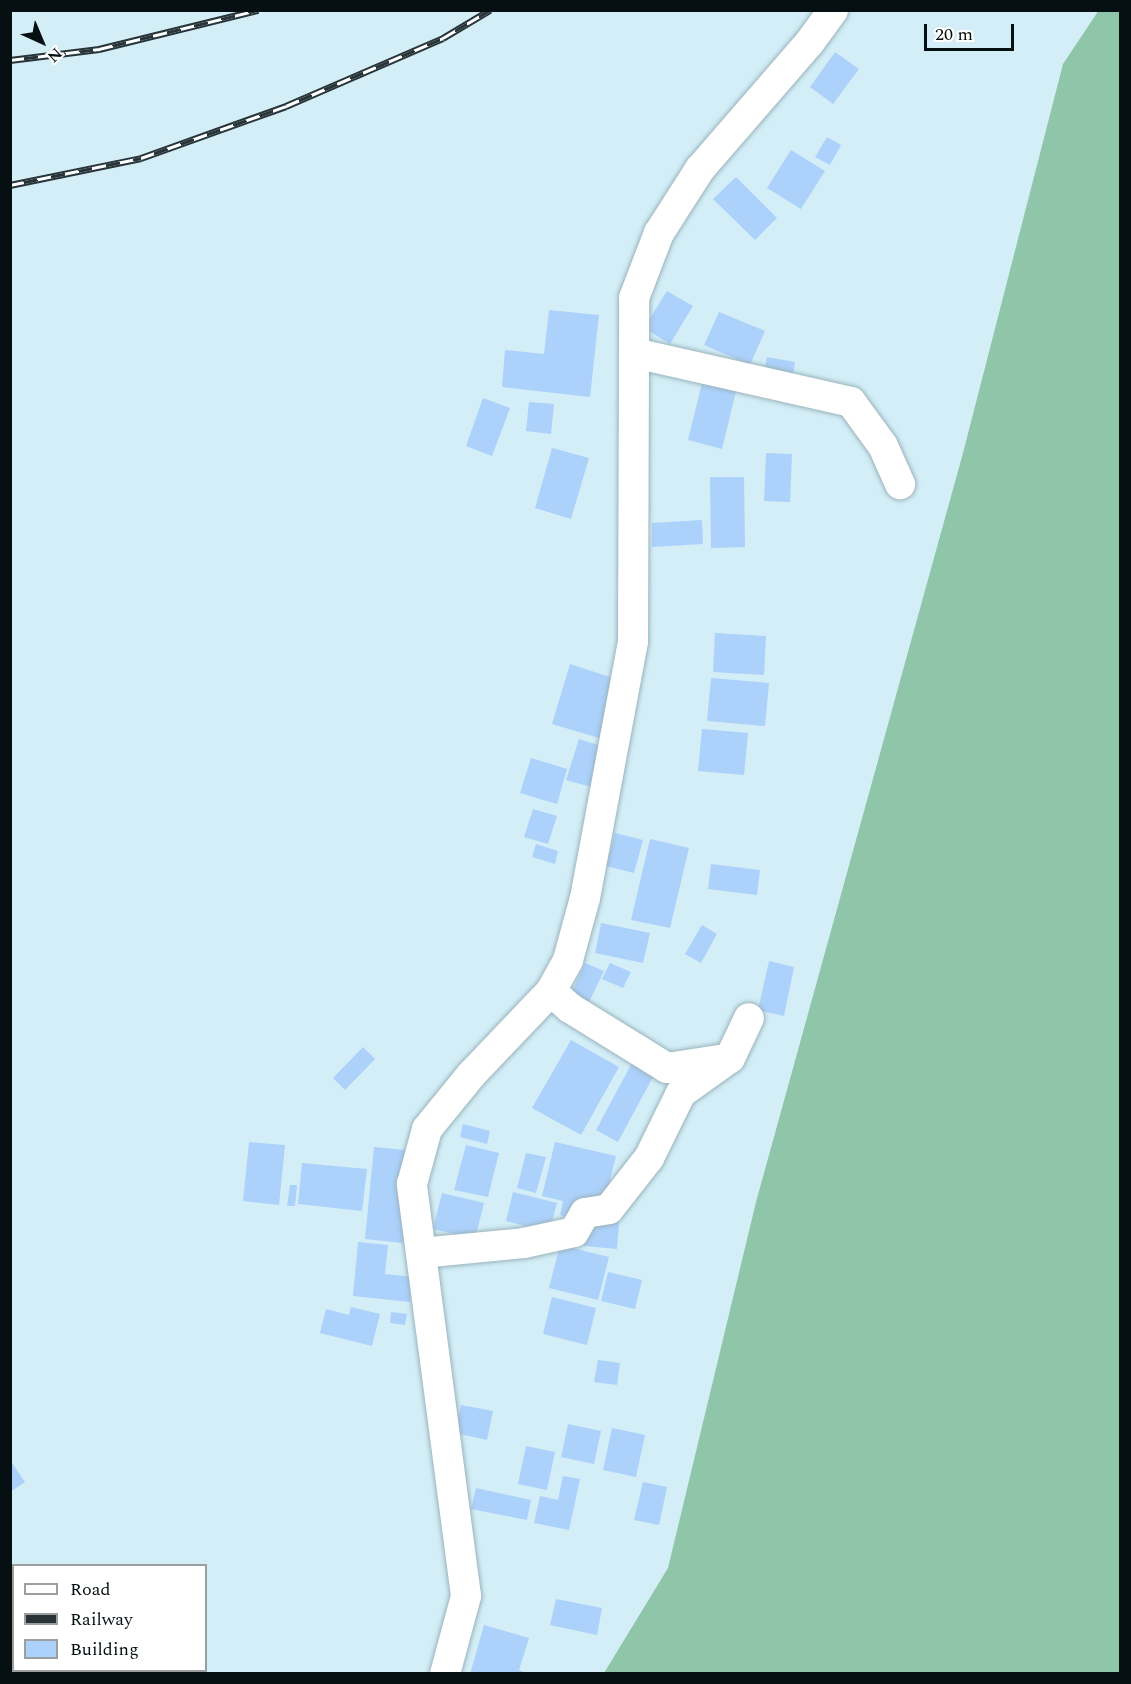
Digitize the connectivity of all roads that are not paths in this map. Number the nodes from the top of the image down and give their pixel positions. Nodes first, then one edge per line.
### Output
1 (833, 10) edge
2 (634, 353) junction
3 (900, 484) dead end
4 (551, 991) junction
5 (749, 1018) dead end
6 (730, 1058) junction
7 (421, 1253) junction
8 (445, 1674) edge

1 - 2 street
2 - 3 street
2 - 4 street
4 - 6 street
4 - 7 street
5 - 6 street
6 - 7 street
7 - 8 street

